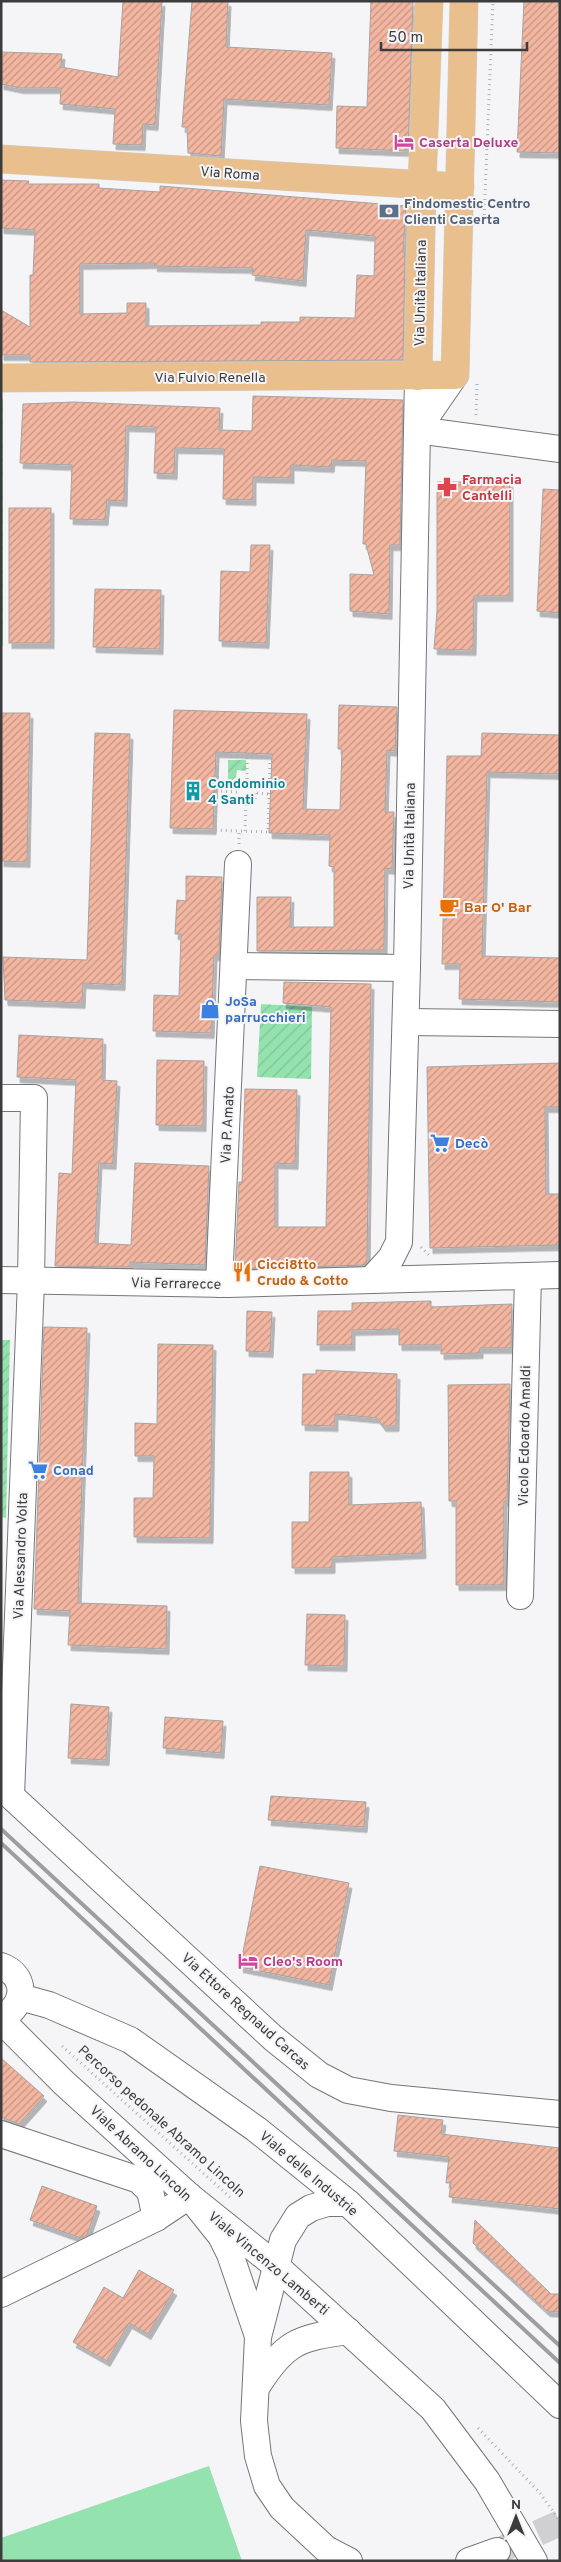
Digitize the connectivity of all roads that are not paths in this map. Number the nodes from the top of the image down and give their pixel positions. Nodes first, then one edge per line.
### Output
1 (430, 1) edge
2 (464, 1) edge
3 (1, 159) edge
4 (422, 185) junction
5 (460, 186) junction
6 (455, 375) junction
7 (418, 376) junction
8 (1, 378) edge
9 (418, 430) junction
10 (560, 449) edge
11 (238, 864) road end
12 (234, 966) junction
13 (407, 968) junction
14 (406, 1022) junction
15 (560, 1024) edge
16 (1, 1098) edge
17 (409, 1240) junction
18 (431, 1268) junction
19 (560, 1274) edge
20 (528, 1276) junction
21 (1, 1280) edge
22 (371, 1280) junction
23 (31, 1281) junction
24 (219, 1284) junction
25 (520, 1596) dead end
26 (11, 1771) joint
27 (1, 1966) edge
28 (20, 1996) junction
29 (1, 2015) edge
30 (1, 2020) edge
31 (560, 2114) edge
32 (1, 2134) edge
33 (189, 2196) junction
34 (348, 2203) junction
35 (156, 2218) junction
36 (275, 2266) junction
37 (1, 2294) edge
38 (348, 2331) junction
39 (258, 2337) junction
40 (257, 2386) junction
41 (560, 2405) edge
42 (497, 2551) tunnel mouth
43 (349, 2561) edge
44 (469, 2561) edge
45 (534, 2561) edge

1 - 4 main road, Via Unità Italiana
2 - 5 main road
3 - 4 main road, Via Roma
4 - 5 main road, Via Roma
4 - 7 main road, Via Unità Italiana
5 - 6 main road
6 - 7 main road
6 - 9 street
7 - 8 main road, Via Fulvio Renella
7 - 9 street, Via Unità Italiana
9 - 10 street
9 - 13 street, Via Unità Italiana
11 - 12 street, Via P. Amato
12 - 13 street
12 - 24 street, Via P. Amato
13 - 14 street, Via Unità Italiana
14 - 15 street
14 - 17 street, Via Unità Italiana
16 - 23 street, Via Alessandro Volta
17 - 18 street
17 - 22 street, Via Unità Italiana
18 - 20 street, Via Ferrarecce
18 - 22 street, Via Ferrarecce
19 - 20 street, Via Ferrarecce
20 - 25 street, Vicolo Edoardo Amaldi
21 - 23 street, Via Ferrarecce
22 - 24 street, Via Ferrarecce
23 - 24 street, Via Ferrarecce
23 - 26 street, Via Alessandro Volta
26 - 31 street, Via Ettore Regnaud Carcas
27 - 28 street
28 - 29 street
28 - 34 street, Viale delle Industrie
30 - 33 street, Viale Abramo Lincoln
32 - 35 street
33 - 35 street
33 - 36 street, Viale Vincenzo Lamberti
33 - 39 street, Viale Abramo Lincoln
34 - 36 street, Viale Abramo Lincoln
34 - 41 street, Viale delle Industrie
35 - 37 street
36 - 38 street, Viale Vincenzo Lamberti
36 - 39 street, Viale Abramo Lincoln
38 - 40 street, Viale Vincenzo Lamberti
38 - 45 street, Viale Vincenzo Lamberti
39 - 40 street, Viale Abramo Lincoln
40 - 43 street, Viale Abramo Lincoln
42 - 44 street

